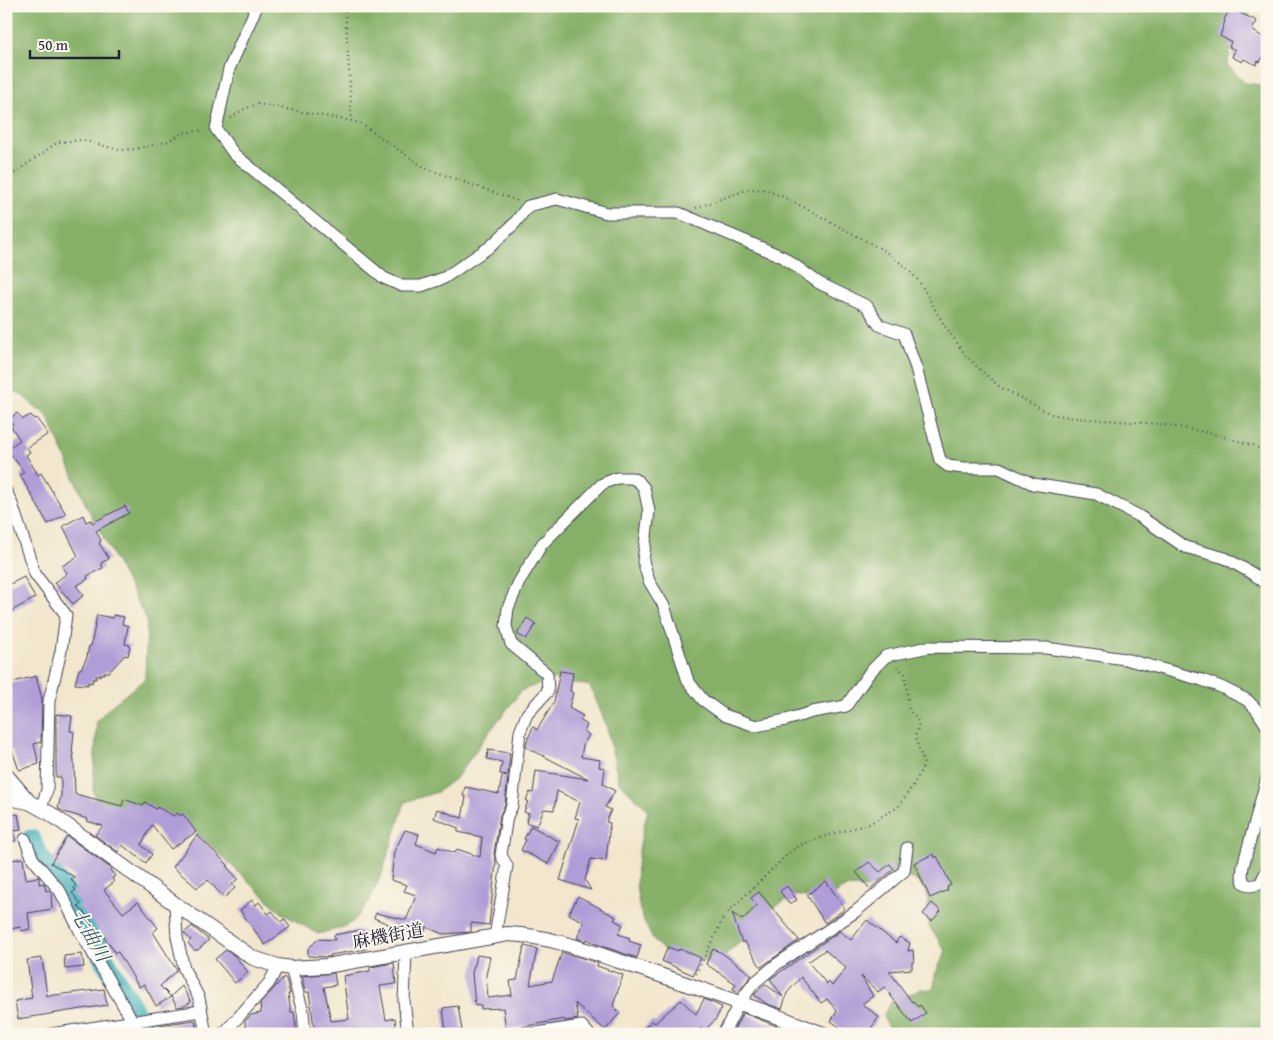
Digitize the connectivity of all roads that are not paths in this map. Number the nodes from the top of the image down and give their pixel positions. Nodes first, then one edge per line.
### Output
1 (257, 6) edge
2 (6, 491) edge
3 (1267, 584) edge
4 (1267, 726) edge
5 (6, 775) edge
6 (1267, 778) edge
7 (6, 799) edge
8 (35, 805) junction
9 (24, 839) dead end
10 (907, 848) dead end
11 (1267, 870) edge
12 (175, 904) junction
13 (495, 936) junction
14 (406, 953) junction
15 (284, 967) junction
16 (740, 1002) junction
17 (201, 1012) junction
18 (132, 1022) junction
19 (104, 1030) edge
20 (51, 1034) edge
21 (140, 1034) edge
22 (206, 1034) edge
23 (222, 1034) edge
24 (306, 1034) edge
25 (408, 1034) edge
26 (530, 1034) edge
27 (589, 1034) edge
28 (722, 1034) edge
29 (823, 1034) edge

1 - 3 street
2 - 8 street
4 - 13 street
5 - 8 street, 麻機街道
6 - 11 street
7 - 8 street
8 - 12 street, 麻機街道
9 - 18 street
10 - 16 street
12 - 15 street, 麻機街道
12 - 17 street
13 - 14 street, 麻機街道
13 - 16 street, 麻機街道
14 - 15 street, 麻機街道
14 - 25 street
15 - 23 street
15 - 24 street
16 - 28 street
16 - 29 street, 麻機街道
17 - 18 street
17 - 22 street
18 - 19 street
18 - 21 street
19 - 20 street
26 - 27 street

